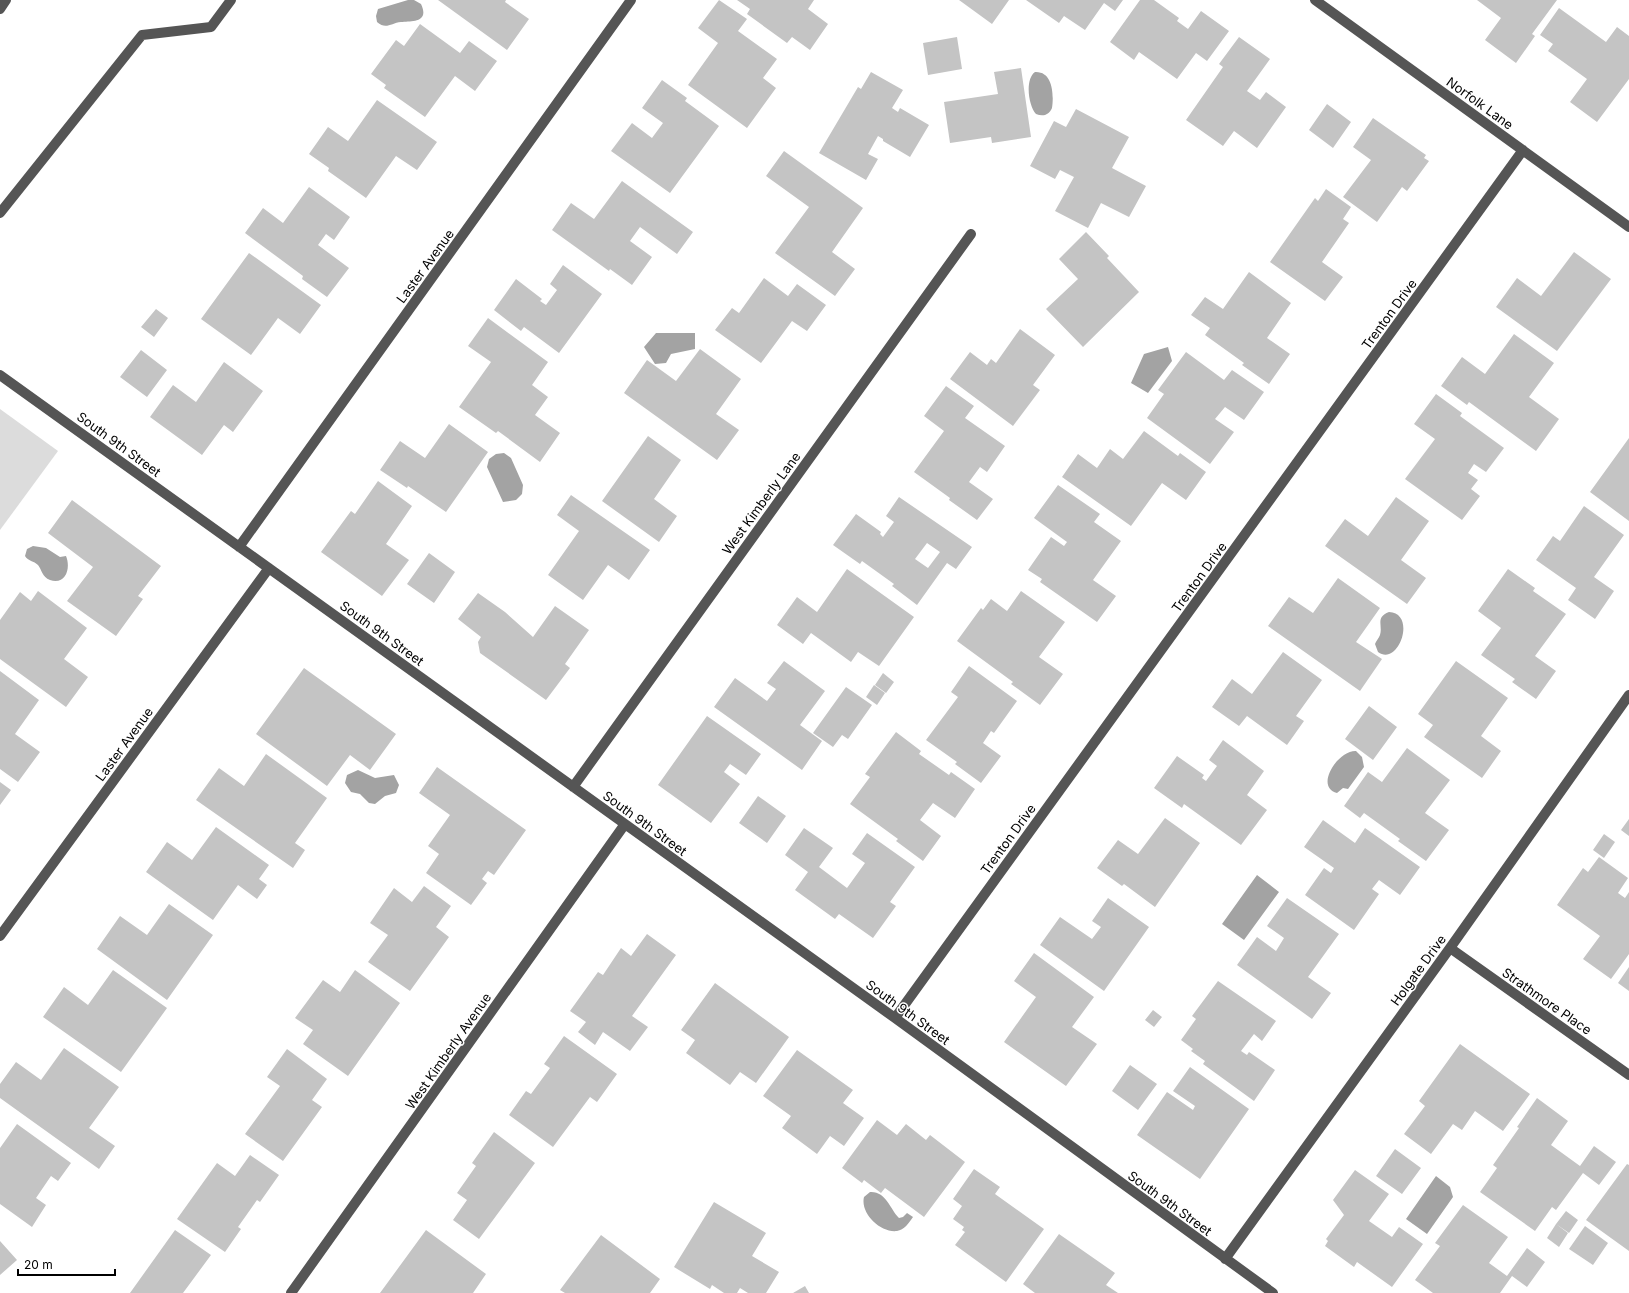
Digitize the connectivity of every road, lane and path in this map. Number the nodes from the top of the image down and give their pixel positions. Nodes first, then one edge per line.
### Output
1 (6, 0) edge
2 (231, 0) edge
3 (631, 0) edge
4 (1315, 0) edge
5 (0, 9) edge
6 (1523, 150) junction
7 (0, 213) edge
8 (1629, 227) edge
9 (971, 234) dead end
10 (0, 375) edge
11 (239, 547) junction
12 (269, 568) junction
13 (1629, 695) edge
14 (573, 787) junction
15 (625, 824) junction
16 (0, 936) edge
17 (1450, 948) junction
18 (894, 1018) junction
19 (1629, 1075) edge
20 (1225, 1259) junction
21 (291, 1293) edge
22 (1274, 1293) edge

1 - 5 street
2 - 7 street
3 - 11 street, Laster Avenue
4 - 6 street, Norfolk Lane
6 - 8 street, Norfolk Lane
6 - 18 street, Trenton Drive
9 - 14 street, West Kimberly Lane
10 - 11 street, South 9th Street
11 - 12 street, South 9th Street
12 - 14 street, South 9th Street
12 - 16 street, Laster Avenue
13 - 17 street, Holgate Drive
14 - 15 street, South 9th Street
15 - 18 street, South 9th Street
15 - 21 street, West Kimberly Avenue
17 - 19 street, Strathmore Place
17 - 20 street, Holgate Drive
18 - 20 street, South 9th Street
20 - 22 street, South 9th Street

